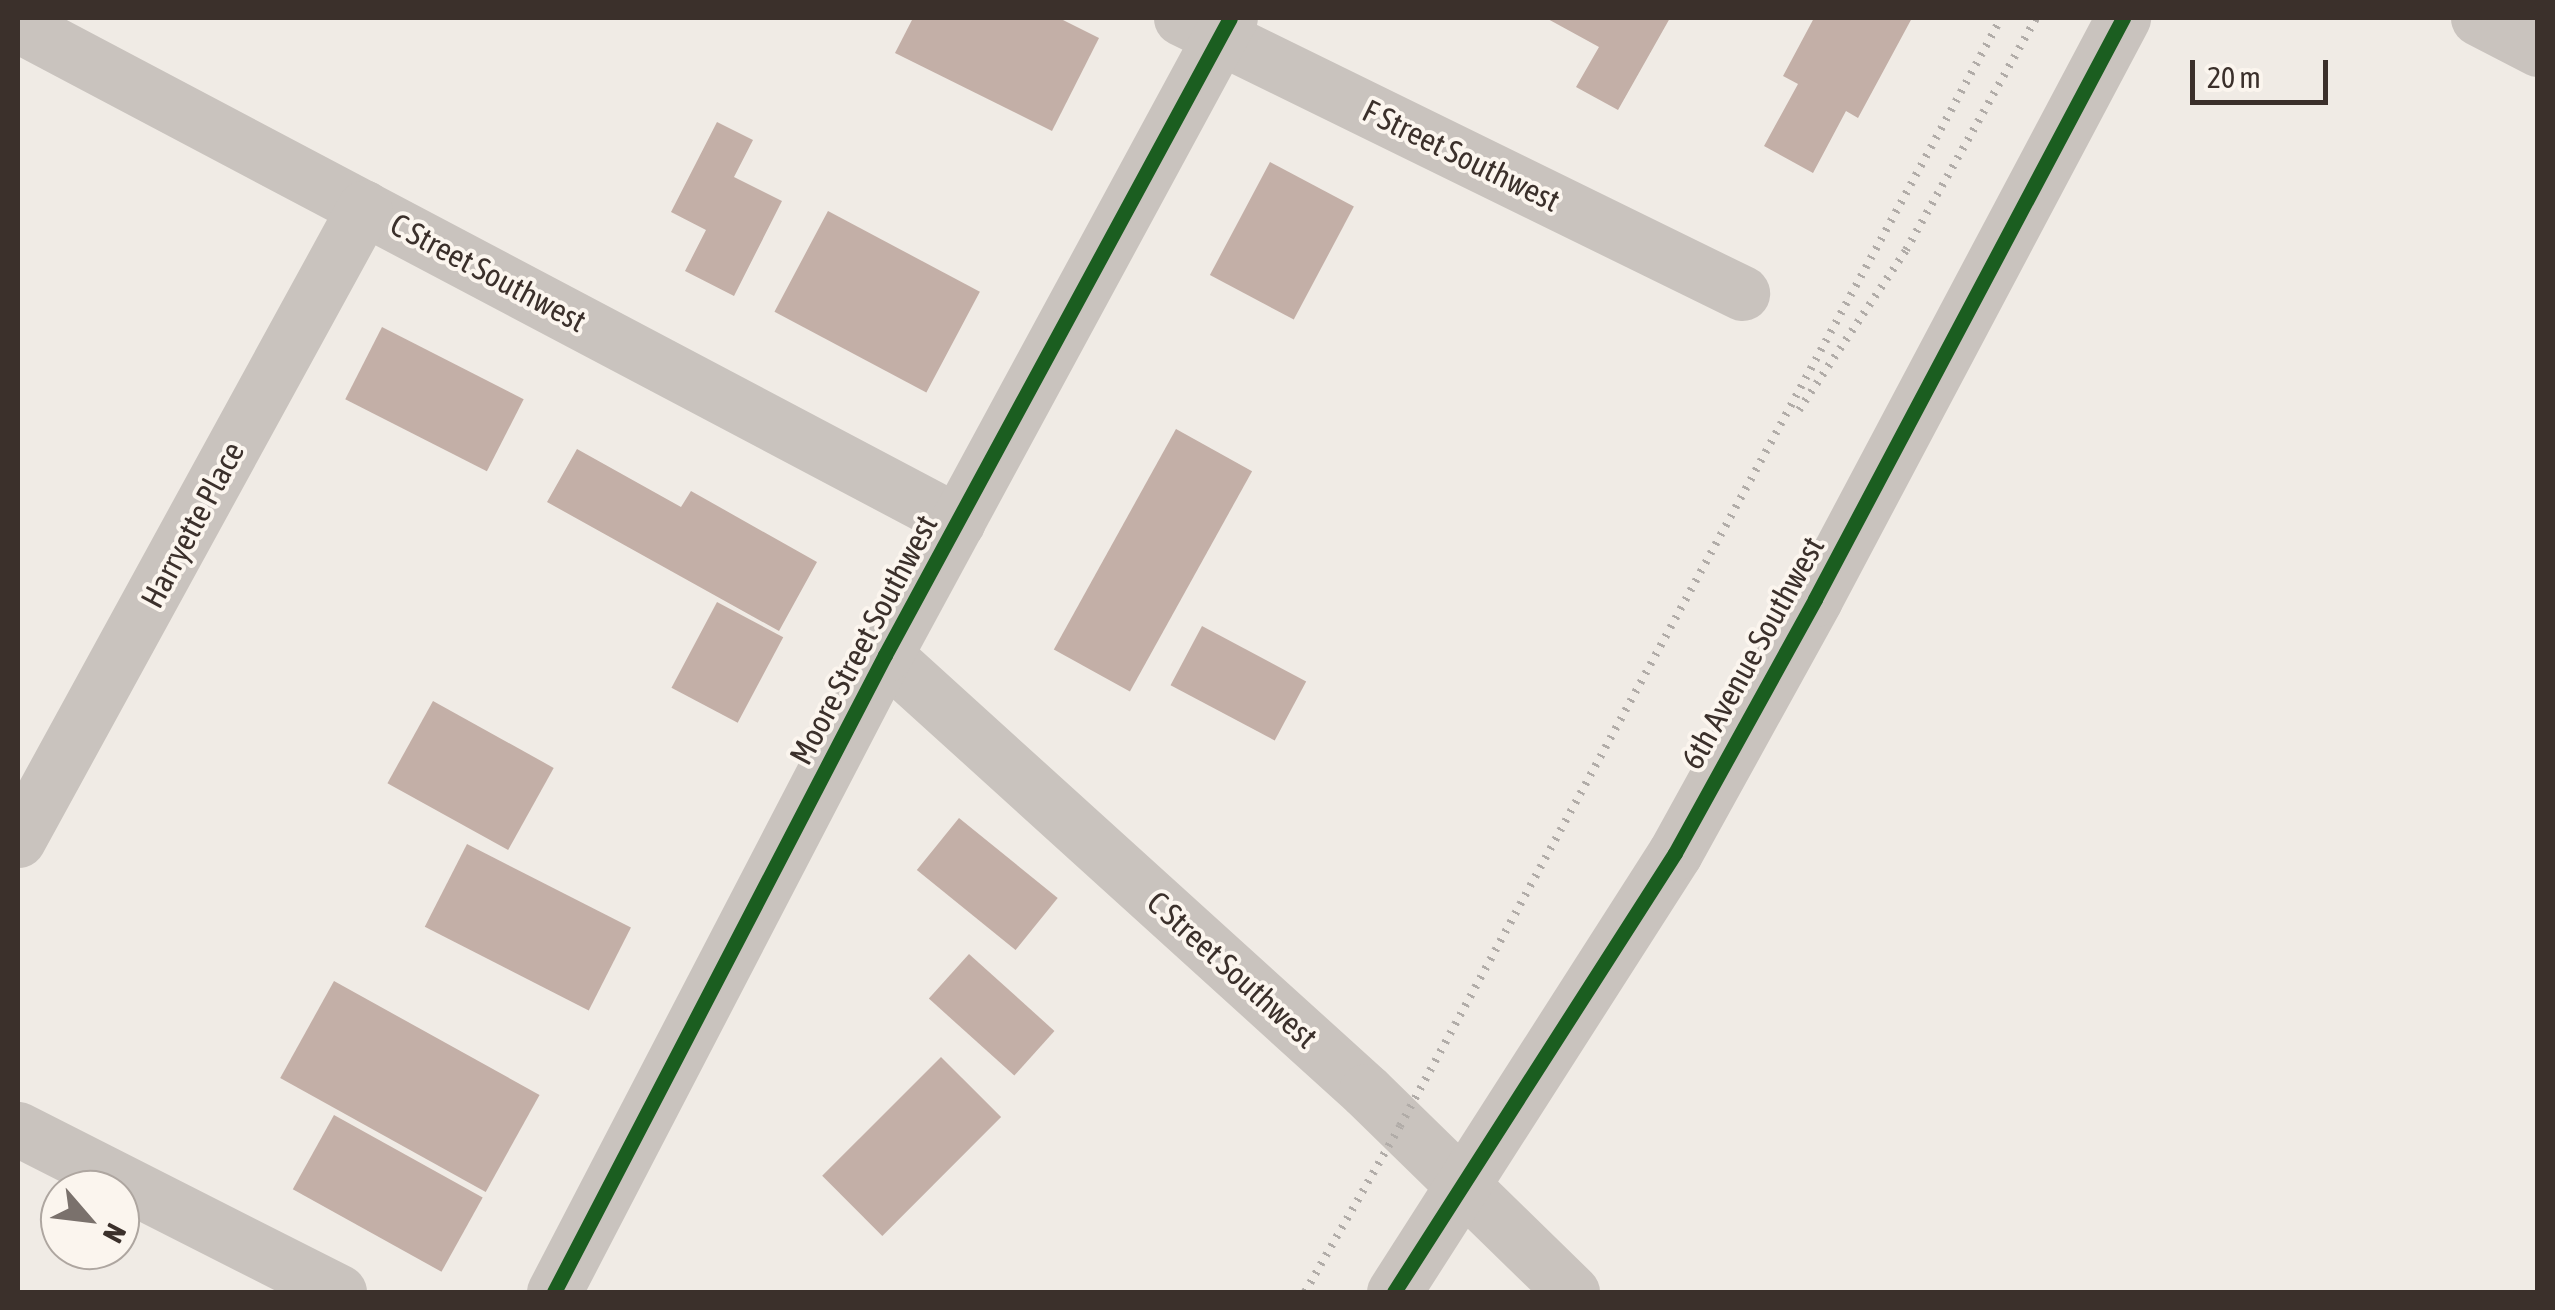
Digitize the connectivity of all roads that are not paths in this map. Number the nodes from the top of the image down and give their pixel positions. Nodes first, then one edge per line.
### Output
1 (2123, 18) edge
2 (2478, 18) edge
3 (1210, 24) edge
4 (18, 25) edge
5 (2538, 49) edge
6 (364, 208) junction
7 (1742, 293) dead end
8 (958, 522) junction
9 (885, 655) junction
10 (18, 840) edge
11 (18, 1130) edge
12 (1461, 1185) junction
13 (339, 1292) edge
14 (554, 1292) edge
15 (1394, 1292) edge
16 (1572, 1292) edge

1 - 12 street, 6th Avenue Southwest
2 - 5 street
3 - 7 street, F Street Southwest
3 - 8 street, Moore Street Southwest
4 - 6 street, C Street Southwest
6 - 8 street, C Street Southwest
6 - 10 street, Harryette Place
8 - 9 street, Moore Street Southwest
9 - 12 street, C Street Southwest
9 - 14 street, Moore Street Southwest
11 - 13 street
12 - 15 street, 6th Avenue Southwest
12 - 16 street, C Street Southwest

